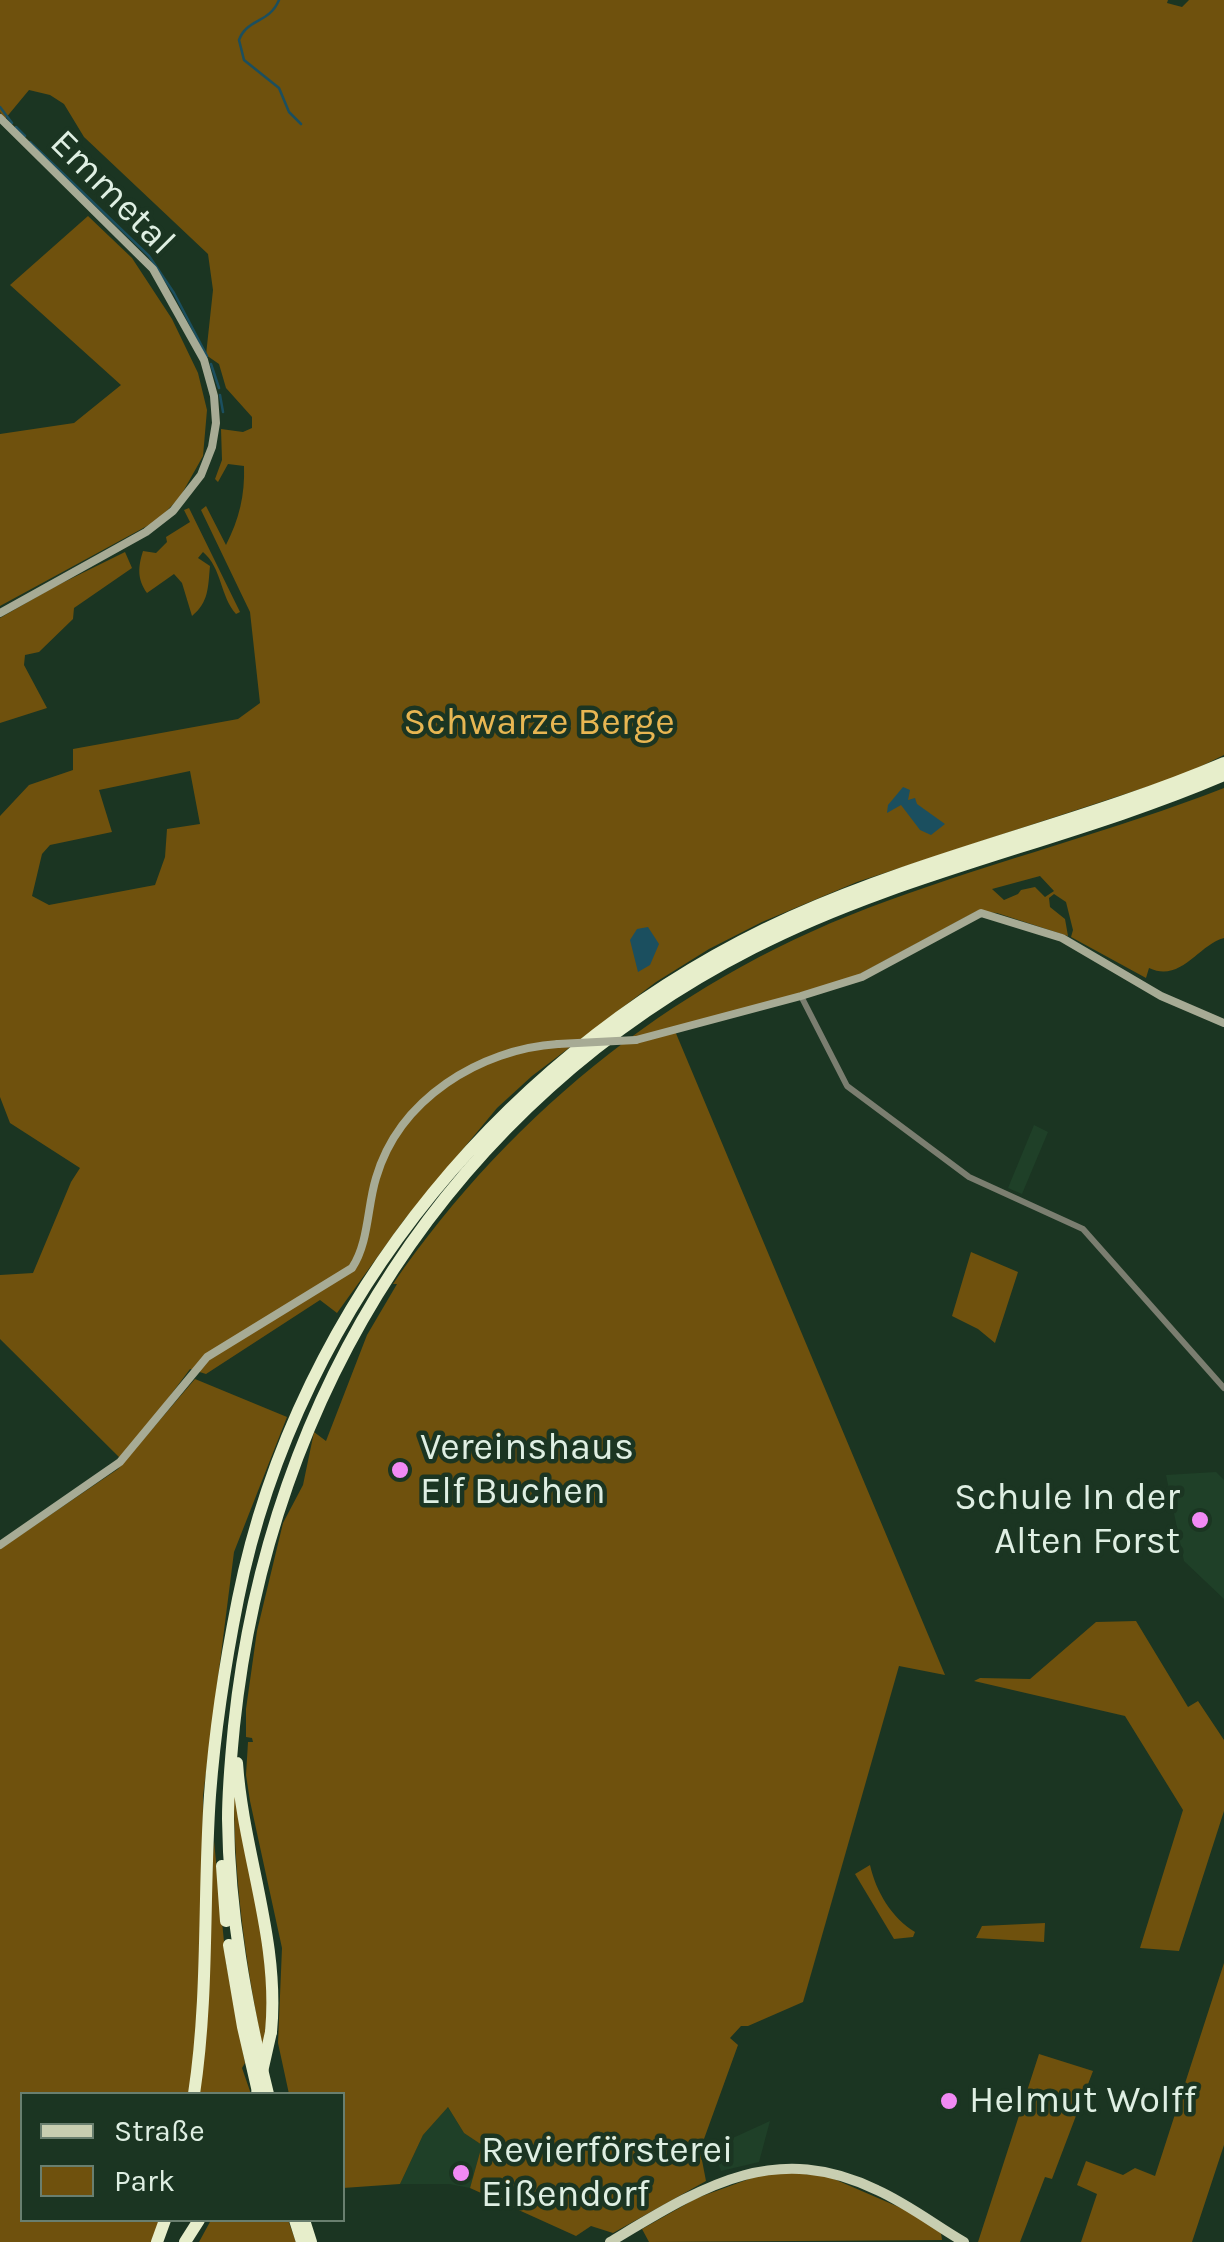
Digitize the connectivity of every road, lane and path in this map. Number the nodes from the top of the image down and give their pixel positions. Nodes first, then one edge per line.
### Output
1 (0, 118) edge
2 (0, 613) edge
3 (1224, 762) edge
4 (1224, 775) edge
5 (802, 996) junction
6 (1224, 1022) edge
7 (1224, 1388) edge
8 (0, 1545) edge
9 (223, 1688) junction
10 (234, 1732) junction
11 (194, 2092) edge
12 (258, 2092) edge
13 (258, 2092) edge
14 (268, 2092) edge
15 (610, 2242) edge
16 (964, 2242) edge

1 - 2 main road, Emmetal
3 - 9 highway
4 - 10 highway
5 - 6 main road
5 - 7 street
5 - 8 main road, bridge
9 - 11 highway
9 - 12 highway
10 - 13 highway, bridge
10 - 14 highway
15 - 16 main road

